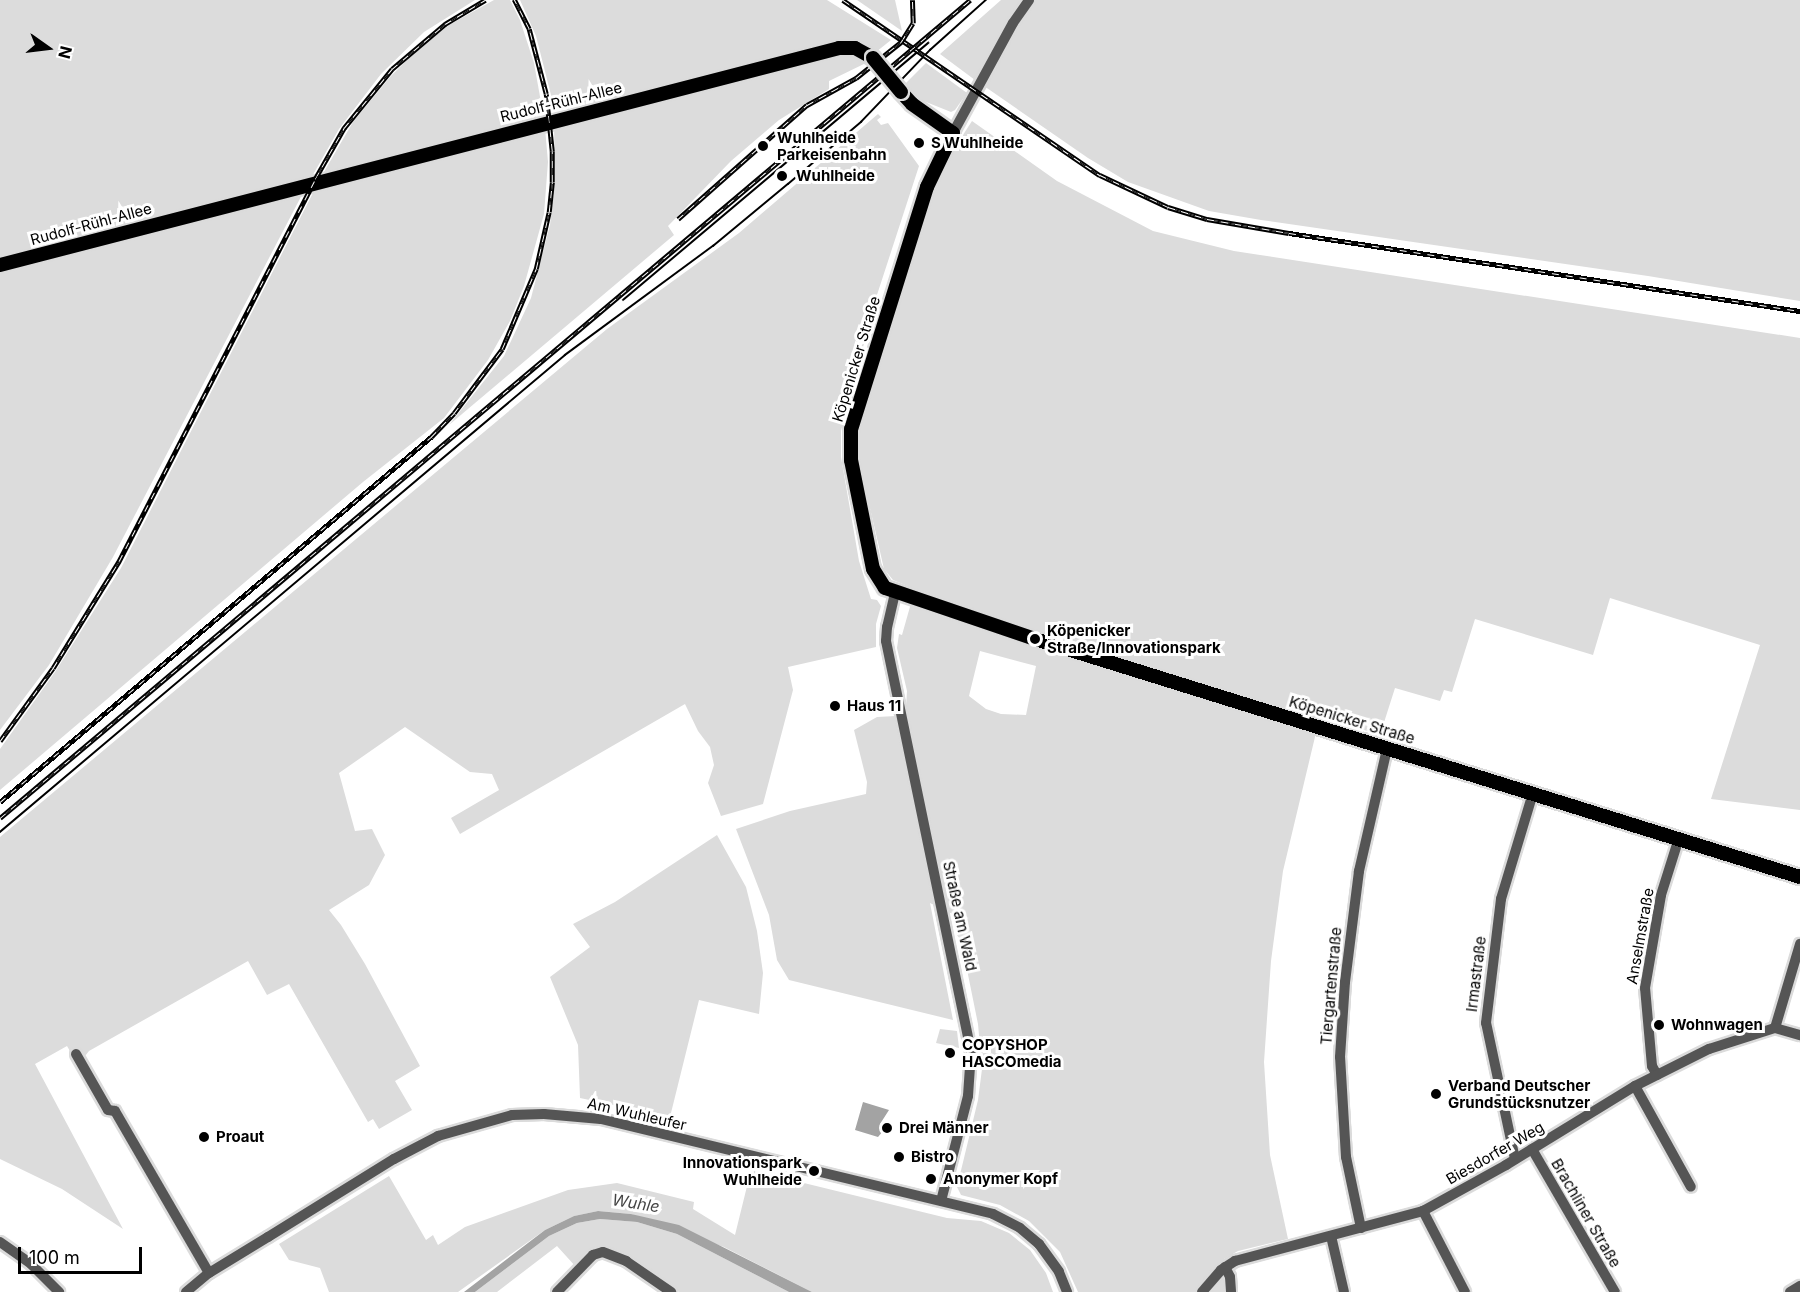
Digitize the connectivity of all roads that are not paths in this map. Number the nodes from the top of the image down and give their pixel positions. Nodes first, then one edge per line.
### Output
1 (1029, 0) edge
2 (953, 133) junction
3 (0, 265) edge
4 (895, 593) junction
5 (1387, 749) junction
6 (1533, 794) junction
7 (1679, 838) junction
8 (1800, 877) edge
9 (1800, 944) edge
10 (1775, 1028) junction
11 (1800, 1035) edge
12 (76, 1054) dead end
13 (1657, 1075) junction
14 (1635, 1086) junction
15 (1532, 1149) junction
16 (1515, 1159) junction
17 (1691, 1187) dead end
18 (941, 1201) junction
19 (1423, 1211) junction
20 (1361, 1228) junction
21 (1331, 1236) junction
22 (0, 1242) edge
23 (1225, 1267) junction
24 (212, 1272) junction
25 (1800, 1286) edge
26 (656, 1288) edge
27 (59, 1292) edge
28 (186, 1292) edge
29 (557, 1292) edge
30 (671, 1292) edge
31 (1067, 1292) edge
32 (1202, 1292) edge
33 (1231, 1292) edge
34 (1344, 1292) edge
35 (1466, 1292) edge
36 (1615, 1292) edge
37 (1790, 1292) edge

1 - 2 street
2 - 3 main road, Rudolf-Rühl-Allee, bridge
2 - 4 main road, Köpenicker Straße
4 - 5 main road, Köpenicker Straße
4 - 18 street, Straße am Wald
5 - 6 main road, Köpenicker Straße
5 - 20 street, Tiergartenstraße
6 - 7 main road, Köpenicker Straße
6 - 16 street, Irmastraße
7 - 8 main road, Köpenicker Straße
7 - 13 street, Anselmstraße
9 - 10 street
10 - 11 street
10 - 13 street, Biesdorfer Weg
12 - 24 street
13 - 14 street, Biesdorfer Weg
14 - 15 street, Biesdorfer Weg
14 - 17 street
15 - 16 street, Biesdorfer Weg
15 - 36 street, Brachliner Straße
16 - 19 street, Biesdorfer Weg
18 - 24 street, Am Wuhleufer
18 - 31 street, Am Wuhleufer
19 - 20 street, Biesdorfer Weg
19 - 35 street
20 - 21 street, Biesdorfer Weg
21 - 23 street, Biesdorfer Weg
21 - 34 street
22 - 27 street
23 - 32 street, Biesdorfer Weg
23 - 33 street
24 - 28 street, Am Wuhleufer
25 - 37 street
26 - 29 street
26 - 30 street

